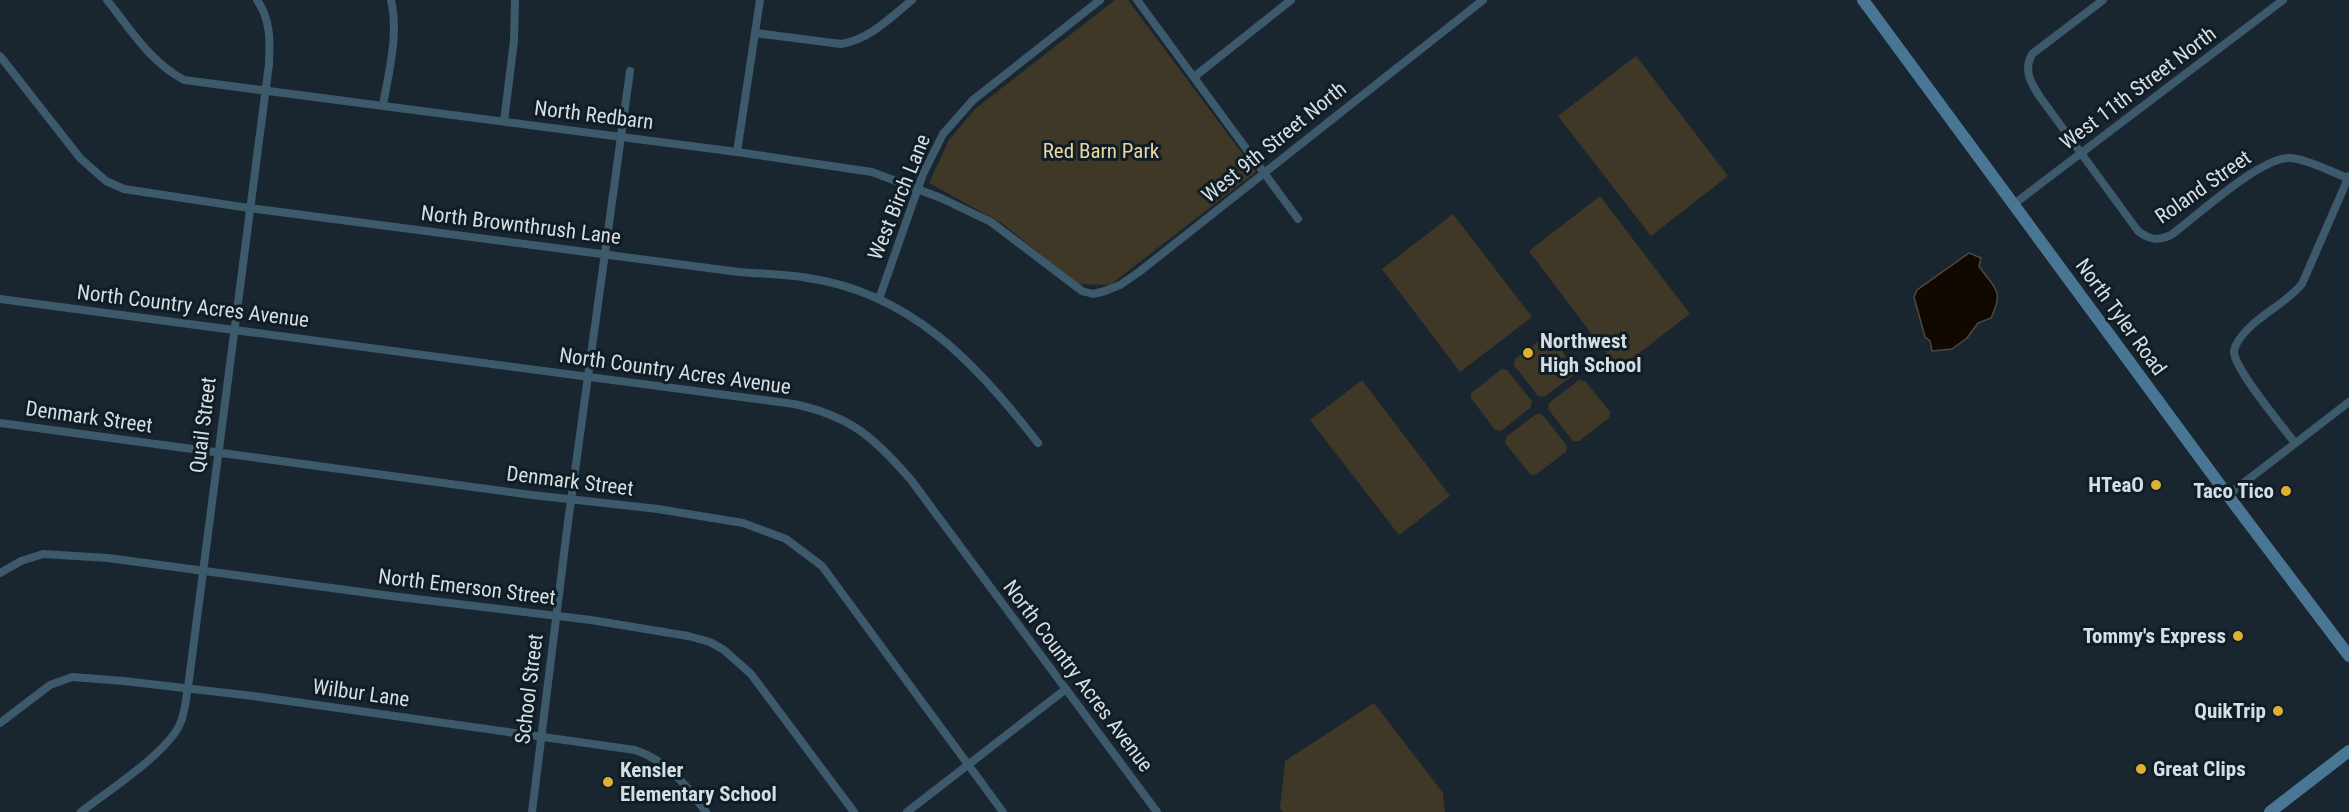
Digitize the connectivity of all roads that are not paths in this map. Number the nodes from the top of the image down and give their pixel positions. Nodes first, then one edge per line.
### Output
1 (107, 0) edge
2 (257, 0) edge
3 (392, 0) edge
4 (515, 0) edge
5 (760, 0) edge
6 (912, 0) edge
7 (1100, 0) edge
8 (1137, 0) edge
9 (1292, 0) edge
10 (1483, 0) edge
11 (1863, 0) edge
12 (2103, 0) edge
13 (2283, 0) edge
14 (755, 33) junction
15 (0, 56) edge
16 (630, 71) dead end
17 (1194, 77) junction
18 (265, 90) junction
19 (383, 105) junction
20 (504, 121) junction
21 (622, 136) junction
22 (737, 152) junction
23 (2080, 153) junction
24 (1264, 173) junction
25 (2348, 177) edge
26 (918, 189) junction
27 (2014, 204) junction
28 (249, 208) junction
29 (1298, 219) dead end
30 (606, 254) junction
31 (1079, 290) joint
32 (0, 299) edge
33 (879, 299) junction
34 (233, 330) junction
35 (589, 377) junction
36 (2349, 402) edge
37 (0, 423) edge
38 (1038, 443) dead end
39 (2295, 443) junction
40 (217, 452) junction
41 (2228, 495) junction
42 (571, 500) junction
43 (202, 570) junction
44 (0, 573) edge
45 (556, 616) junction
46 (2349, 656) edge
47 (188, 689) junction
48 (1066, 689) junction
49 (0, 723) edge
50 (541, 736) junction
51 (2346, 754) edge
52 (969, 765) junction
53 (81, 812) edge
54 (532, 812) edge
55 (706, 812) edge
56 (854, 812) edge
57 (907, 812) edge
58 (1004, 812) edge
59 (1157, 812) edge
60 (2270, 812) edge

1 - 18 street, North Redbarn
2 - 18 street, Quail Street
3 - 19 street
4 - 20 street
5 - 14 street
6 - 14 street
7 - 26 street, West Birch Lane
8 - 17 street
9 - 17 street
10 - 24 street, West 9th Street North
11 - 27 main road, North Tyler Road
12 - 23 street
13 - 23 street, West 11th Street North
14 - 22 street
15 - 28 street, North Brownthrush Lane
16 - 21 street, School Street
17 - 24 street
18 - 19 street, North Redbarn
18 - 28 street, Quail Street
19 - 20 street, North Redbarn
20 - 21 street, North Redbarn
21 - 22 street, North Redbarn
21 - 30 street, School Street
22 - 26 street, North Redbarn
23 - 25 street, Roland Street
23 - 27 street, West 11th Street North
24 - 29 street
24 - 31 street, West 9th Street North
25 - 39 street
26 - 31 street, North Redbarn
26 - 33 street, West Birch Lane
27 - 41 main road, North Tyler Road
28 - 30 street, North Brownthrush Lane
28 - 34 street, Quail Street
30 - 33 street, North Brownthrush Lane
30 - 35 street, School Street
32 - 34 street, North Country Acres Avenue
33 - 38 street, North Brownthrush Lane
34 - 35 street, North Country Acres Avenue
34 - 40 street, Quail Street
35 - 42 street, School Street
35 - 48 street, North Country Acres Avenue
36 - 39 street
37 - 40 street, Denmark Street
39 - 41 street
40 - 42 street, Denmark Street
40 - 43 street, Quail Street
41 - 46 main road, North Tyler Road
42 - 45 street, School Street
42 - 52 street, Denmark Street
43 - 44 street, North Emerson Street
43 - 45 street, North Emerson Street
43 - 47 street, Quail Street
45 - 50 street, School Street
45 - 56 street, North Emerson Street
47 - 49 street, Wilbur Lane
47 - 50 street, Wilbur Lane
47 - 53 street, Quail Street
48 - 52 street
48 - 59 street, North Country Acres Avenue
50 - 54 street, School Street
50 - 55 street, Wilbur Lane
51 - 60 main road
52 - 57 street
52 - 58 street, Denmark Street

